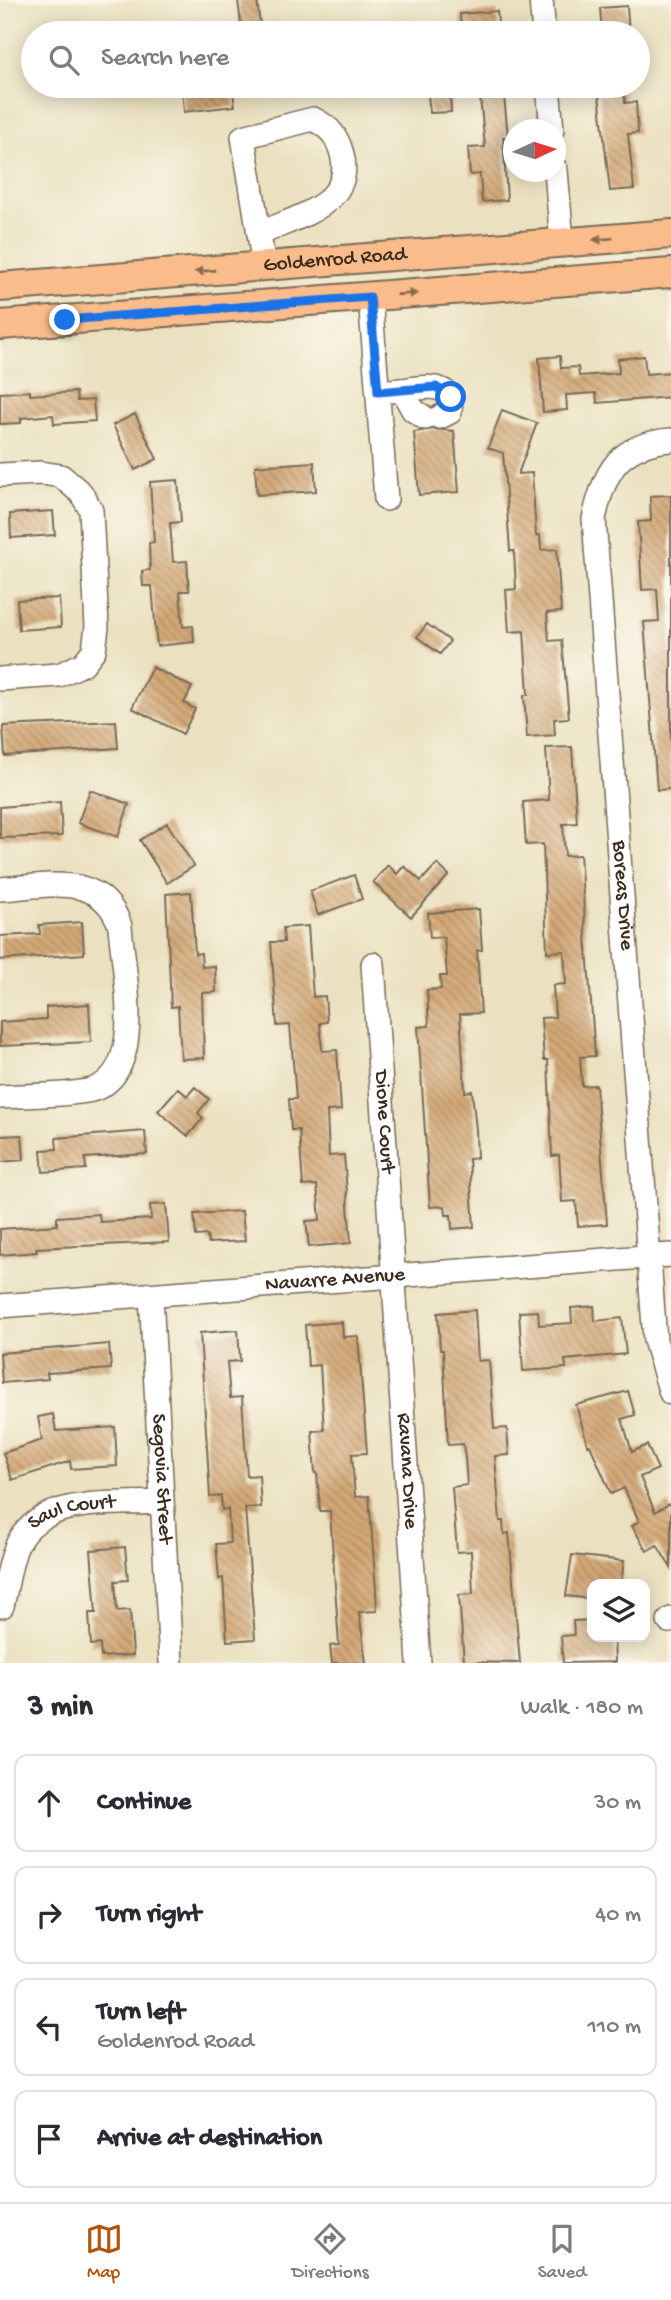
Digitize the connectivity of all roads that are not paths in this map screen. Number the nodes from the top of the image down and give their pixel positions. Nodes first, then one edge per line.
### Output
1 (541, 0) edge
2 (543, 21) edge
3 (549, 98) edge
4 (551, 119) edge
5 (556, 182) edge
6 (259, 234) junction
7 (671, 234) edge
8 (562, 243) junction
9 (264, 267) junction
10 (671, 273) edge
11 (0, 287) edge
12 (370, 297) junction
13 (144, 314) junction
14 (0, 325) edge
15 (402, 390) junction
16 (378, 392) junction
17 (671, 440) edge
18 (0, 475) edge
19 (386, 499) dead end
20 (0, 679) edge
21 (0, 889) edge
22 (373, 964) dead end
23 (0, 1097) edge
24 (660, 1255) edge
25 (393, 1277) junction
26 (151, 1295) junction
27 (0, 1306) edge
28 (671, 1393) edge
29 (160, 1502) junction
30 (2, 1606) dead end
31 (171, 1663) edge
32 (419, 1663) edge

1 - 2 street
3 - 4 street
5 - 8 street
6 - 6 street
6 - 9 street
7 -> 8 main road, Goldenrod Road
8 - 9 main road, Goldenrod Road
9 -> 11 main road, Goldenrod Road
9 - 13 main road
12 -> 10 main road, Goldenrod Road
12 - 13 main road, Goldenrod Road
12 - 16 street
13 - 14 main road, Goldenrod Road
15 - 15 street
15 - 16 street
16 - 19 street
17 - 24 street, Boreas Drive
18 - 20 street
21 - 23 street
22 - 25 street, Dione Court
24 - 25 street, Navarre Avenue
24 - 28 street, Boreas Drive
25 - 26 street, Navarre Avenue
25 - 32 street, Ravana Drive
26 - 27 street, Navarre Avenue
26 - 29 street, Segovia Street
29 - 30 street, Saul Court
29 - 31 street, Segovia Street

